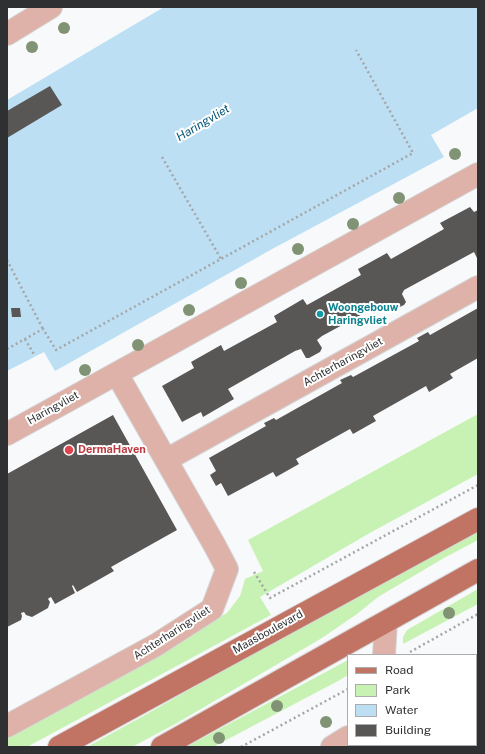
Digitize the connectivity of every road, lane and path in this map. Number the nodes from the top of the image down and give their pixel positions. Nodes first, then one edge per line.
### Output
1 (51, 7) edge
2 (7, 34) edge
3 (356, 50) dead end
4 (162, 157) dead end
5 (478, 174) edge
6 (221, 259) junction
7 (7, 260) edge
8 (478, 286) edge
9 (44, 329) junction
10 (25, 339) junction
11 (7, 349) edge
12 (35, 356) dead end
13 (117, 374) junction
14 (7, 434) edge
15 (166, 460) junction
16 (478, 485) edge
17 (478, 519) edge
18 (252, 570) dead end
19 (478, 570) edge
20 (478, 614) edge
21 (386, 622) junction
22 (384, 654) edge
23 (406, 654) edge
24 (347, 690) edge
25 (7, 726) edge
26 (347, 738) edge
27 (59, 747) edge
28 (162, 747) edge
29 (241, 747) edge
30 (332, 747) edge

1 - 2 street
3 - 6 path
4 - 6 path
5 - 13 street, Haringvliet
6 - 9 path
7 - 9 path
8 - 15 street, Achterharingvliet
9 - 10 path
10 - 11 path
10 - 12 path
13 - 14 street, Haringvliet
13 - 15 street, Achterharingvliet
15 - 25 street, Achterharingvliet
16 - 18 path
17 - 27 main road, Maasboulevard
19 - 21 main road
20 - 23 path
21 - 22 street
21 - 28 main road
24 - 29 path
26 - 30 street

